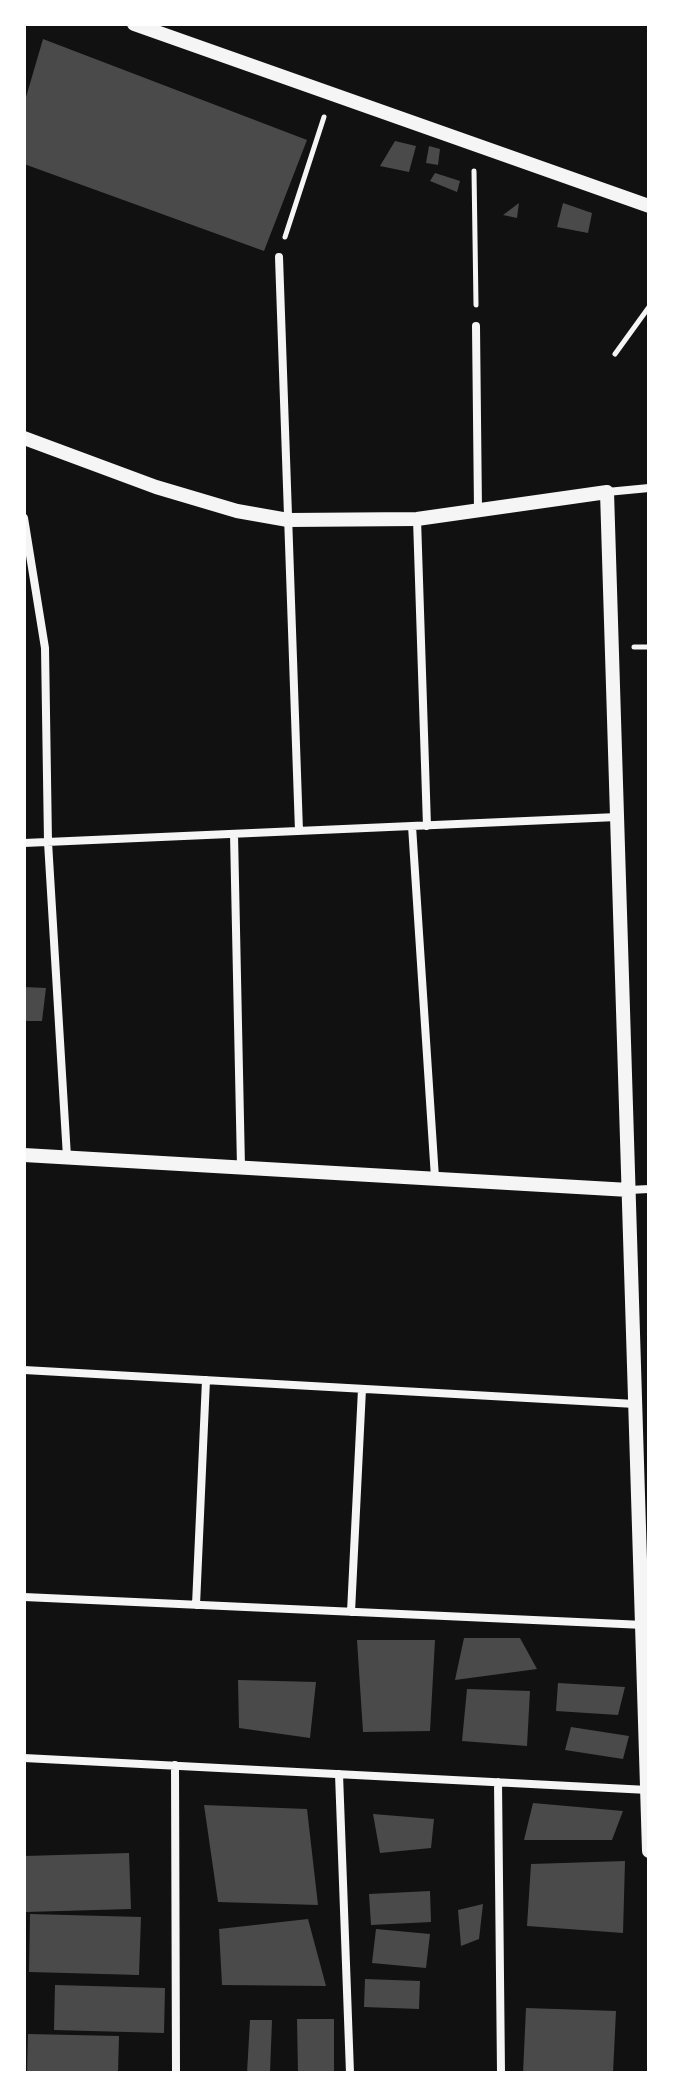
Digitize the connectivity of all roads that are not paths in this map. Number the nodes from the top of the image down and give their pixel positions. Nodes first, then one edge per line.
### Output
1 (134, 24) edge
2 (649, 206) edge
3 (279, 257) road end
4 (476, 326) road end
5 (24, 438) edge
6 (649, 488) edge
7 (607, 492) junction
8 (478, 510) junction
9 (24, 518) edge
10 (417, 519) junction
11 (288, 520) junction
12 (617, 817) junction
13 (412, 826) junction
14 (427, 826) junction
15 (299, 831) junction
16 (234, 834) junction
17 (48, 842) junction
18 (24, 843) edge
19 (24, 1155) edge
20 (67, 1157) junction
21 (241, 1167) junction
22 (435, 1178) junction
23 (649, 1189) edge
24 (629, 1190) junction
25 (24, 1370) edge
26 (206, 1380) junction
27 (362, 1389) junction
28 (635, 1404) junction
29 (643, 1455) edge
30 (24, 1597) edge
31 (196, 1605) junction
32 (351, 1612) junction
33 (646, 1625) edge
34 (24, 1758) edge
35 (175, 1765) junction
36 (339, 1774) junction
37 (498, 1782) junction
38 (648, 1790) edge
39 (649, 1851) edge
40 (176, 2073) edge
41 (350, 2073) edge
42 (501, 2073) edge

1 - 2 street
3 - 11 street
4 - 8 street
5 - 11 street
6 - 7 street
7 - 8 street
7 - 12 street
8 - 10 street
9 - 17 street
10 - 11 street
10 - 14 street
11 - 15 street
12 - 14 street
12 - 24 street
13 - 14 street
13 - 15 street
13 - 22 street
15 - 16 street
16 - 17 street
16 - 21 street
17 - 18 street
17 - 20 street
19 - 20 street
20 - 21 street
21 - 22 street
22 - 24 street
23 - 24 street
24 - 28 street
25 - 26 street
26 - 27 street
26 - 31 street
27 - 28 street
27 - 32 street
28 - 29 street
29 - 33 street
30 - 31 street
31 - 32 street
32 - 33 street
33 - 38 street
34 - 35 street
35 - 36 street
35 - 40 street
36 - 37 street
36 - 41 street
37 - 38 street
37 - 42 street
38 - 39 street

